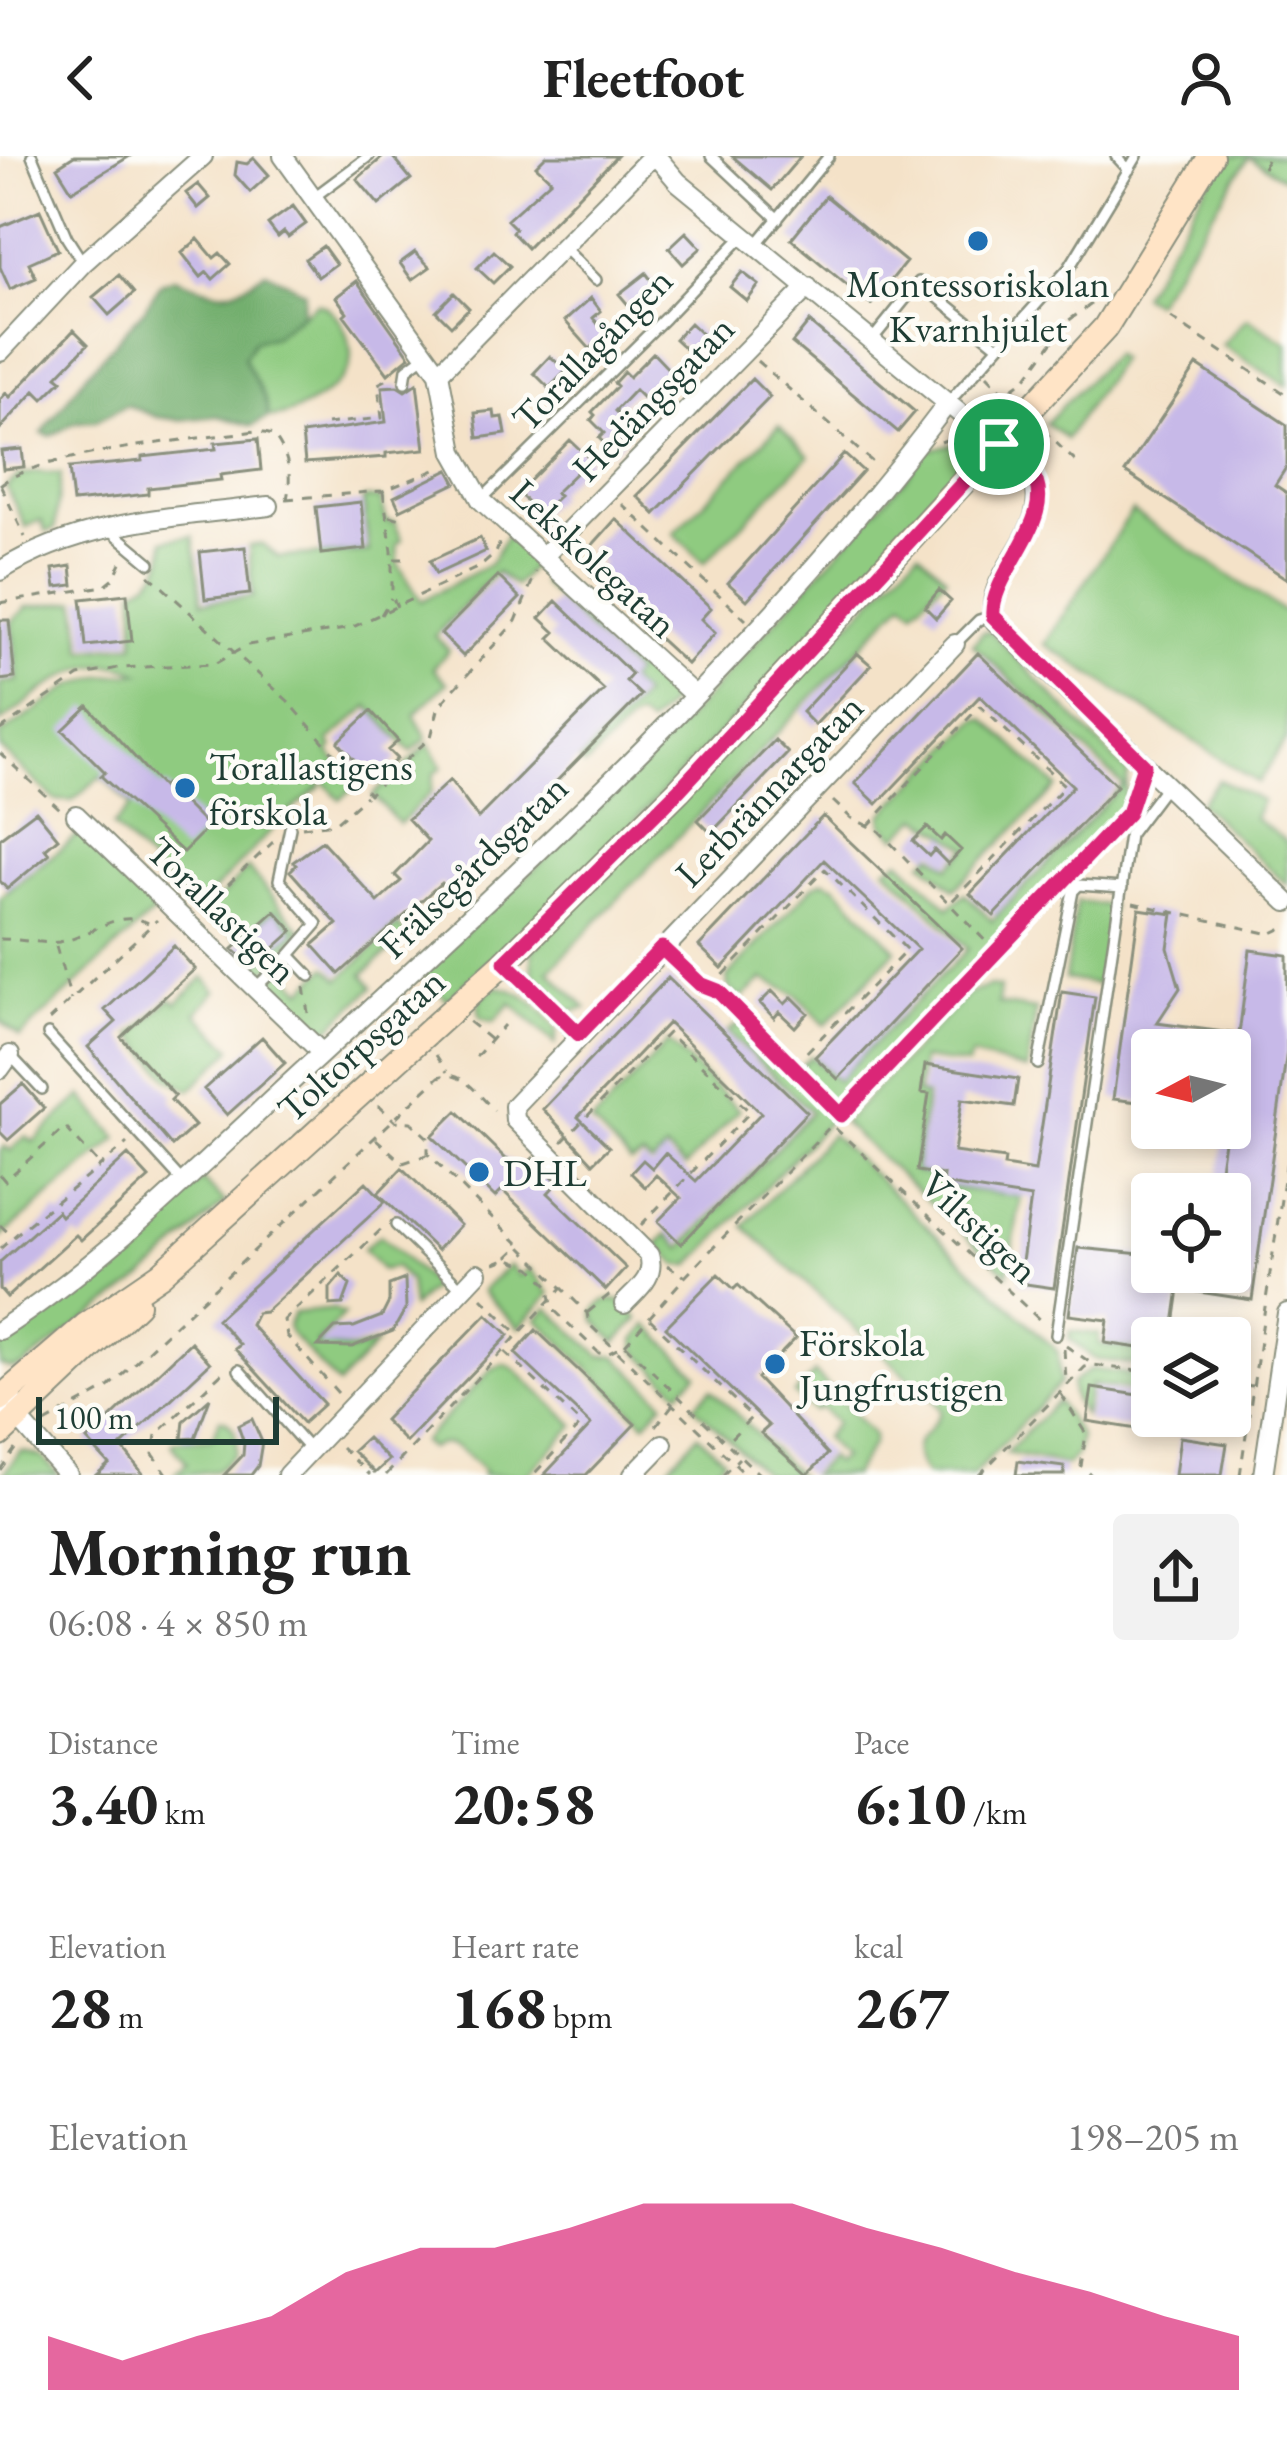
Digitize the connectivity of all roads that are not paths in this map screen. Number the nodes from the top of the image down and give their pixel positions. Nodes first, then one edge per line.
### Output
1 (32, 156) edge
2 (203, 156) edge
3 (283, 156) edge
4 (369, 156) edge
5 (654, 156) edge
6 (711, 156) edge
7 (829, 156) edge
8 (1116, 156) edge
9 (1137, 156) edge
10 (1211, 156) edge
11 (1129, 170) junction
12 (314, 197) junction
13 (778, 220) junction
14 (749, 241) junction
15 (562, 246) junction
16 (83, 263) junction
17 (596, 280) dead end
18 (808, 287) junction
19 (872, 341) junction
20 (998, 345) junction
21 (0, 352) edge
22 (427, 354) junction
23 (440, 373) junction
24 (405, 382) dead end
25 (947, 404) junction
26 (999, 444) junction
27 (481, 500) junction
28 (269, 506) dead end
29 (99, 528) junction
30 (545, 555) junction
31 (148, 568) road end
32 (0, 571) edge
33 (993, 616) junction
34 (955, 644) joint
35 (693, 694) junction
36 (1166, 786) junction
37 (76, 815) road end
38 (290, 828) dead end
39 (1122, 888) junction
40 (1287, 902) edge
41 (290, 955) junction
42 (505, 962) junction
43 (310, 976) road end
44 (255, 988) junction
45 (46, 1029) road end
46 (579, 1034) junction
47 (317, 1048) junction
48 (5, 1062) edge
49 (1038, 1064) dead end
50 (42, 1089) dead end
51 (182, 1182) junction
52 (396, 1225) road end
53 (161, 1274) junction
54 (470, 1282) joint
55 (624, 1304) road end
56 (1287, 1313) edge
57 (0, 1330) edge
58 (1056, 1335) road end
59 (239, 1370) road end
60 (0, 1399) edge
61 (12, 1425) edge
62 (663, 1444) road end
63 (310, 1450) junction
64 (68, 1475) edge
65 (287, 1475) edge
66 (633, 1475) edge
67 (1263, 1475) edge

1 - 16 lane
2 - 16 street
3 - 12 street, Lekskolegatan
4 - 12 lane
5 - 14 street
5 - 15 street
6 - 13 lane
7 - 13 lane, Torallagången
8 - 11 lane
9 - 11 lane
10 - 26 street, Toltorpsgatan
11 - 20 lane
12 - 22 street, Lekskolegatan
13 - 14 lane, Torallagången
14 - 18 street
14 - 27 lane, Torallagången
15 - 17 lane
15 - 23 street
16 - 21 street
18 - 19 street
18 - 30 street, Hedängsgatan
19 - 20 lane
19 - 25 street
20 - 25 lane
22 - 23 street, Lekskolegatan
22 - 24 lane
23 - 27 street, Lekskolegatan
25 - 26 street
25 - 35 street, Frälsegårdsgatan
26 - 33 street
26 - 42 street, Toltorpsgatan
27 - 30 street, Lekskolegatan
28 - 29 street
29 - 31 lane
29 - 32 street
30 - 35 street, Lekskolegatan
33 - 34 lane
33 - 36 street
34 - 46 street, Lerbrännargatan
35 - 47 street, Frälsegårdsgatan
36 - 39 lane
36 - 40 street
37 - 44 street, Torallastigen
38 - 41 lane
39 - 49 lane
39 - 58 lane
41 - 43 lane
41 - 44 lane
42 - 46 street
42 - 53 street, Toltorpsgatan
44 - 47 street, Torallastigen
45 - 51 lane
46 - 55 street, Lerbrännargatan
47 - 51 street, Frälsegårdsgatan
48 - 50 lane
51 - 57 street, Frälsegårdsgatan
52 - 54 lane
53 - 60 street, Toltorpsgatan
53 - 61 street, Toltorpsgatan
54 - 63 street
56 - 67 street
59 - 63 lane
61 - 64 street
62 - 66 street
63 - 65 street

